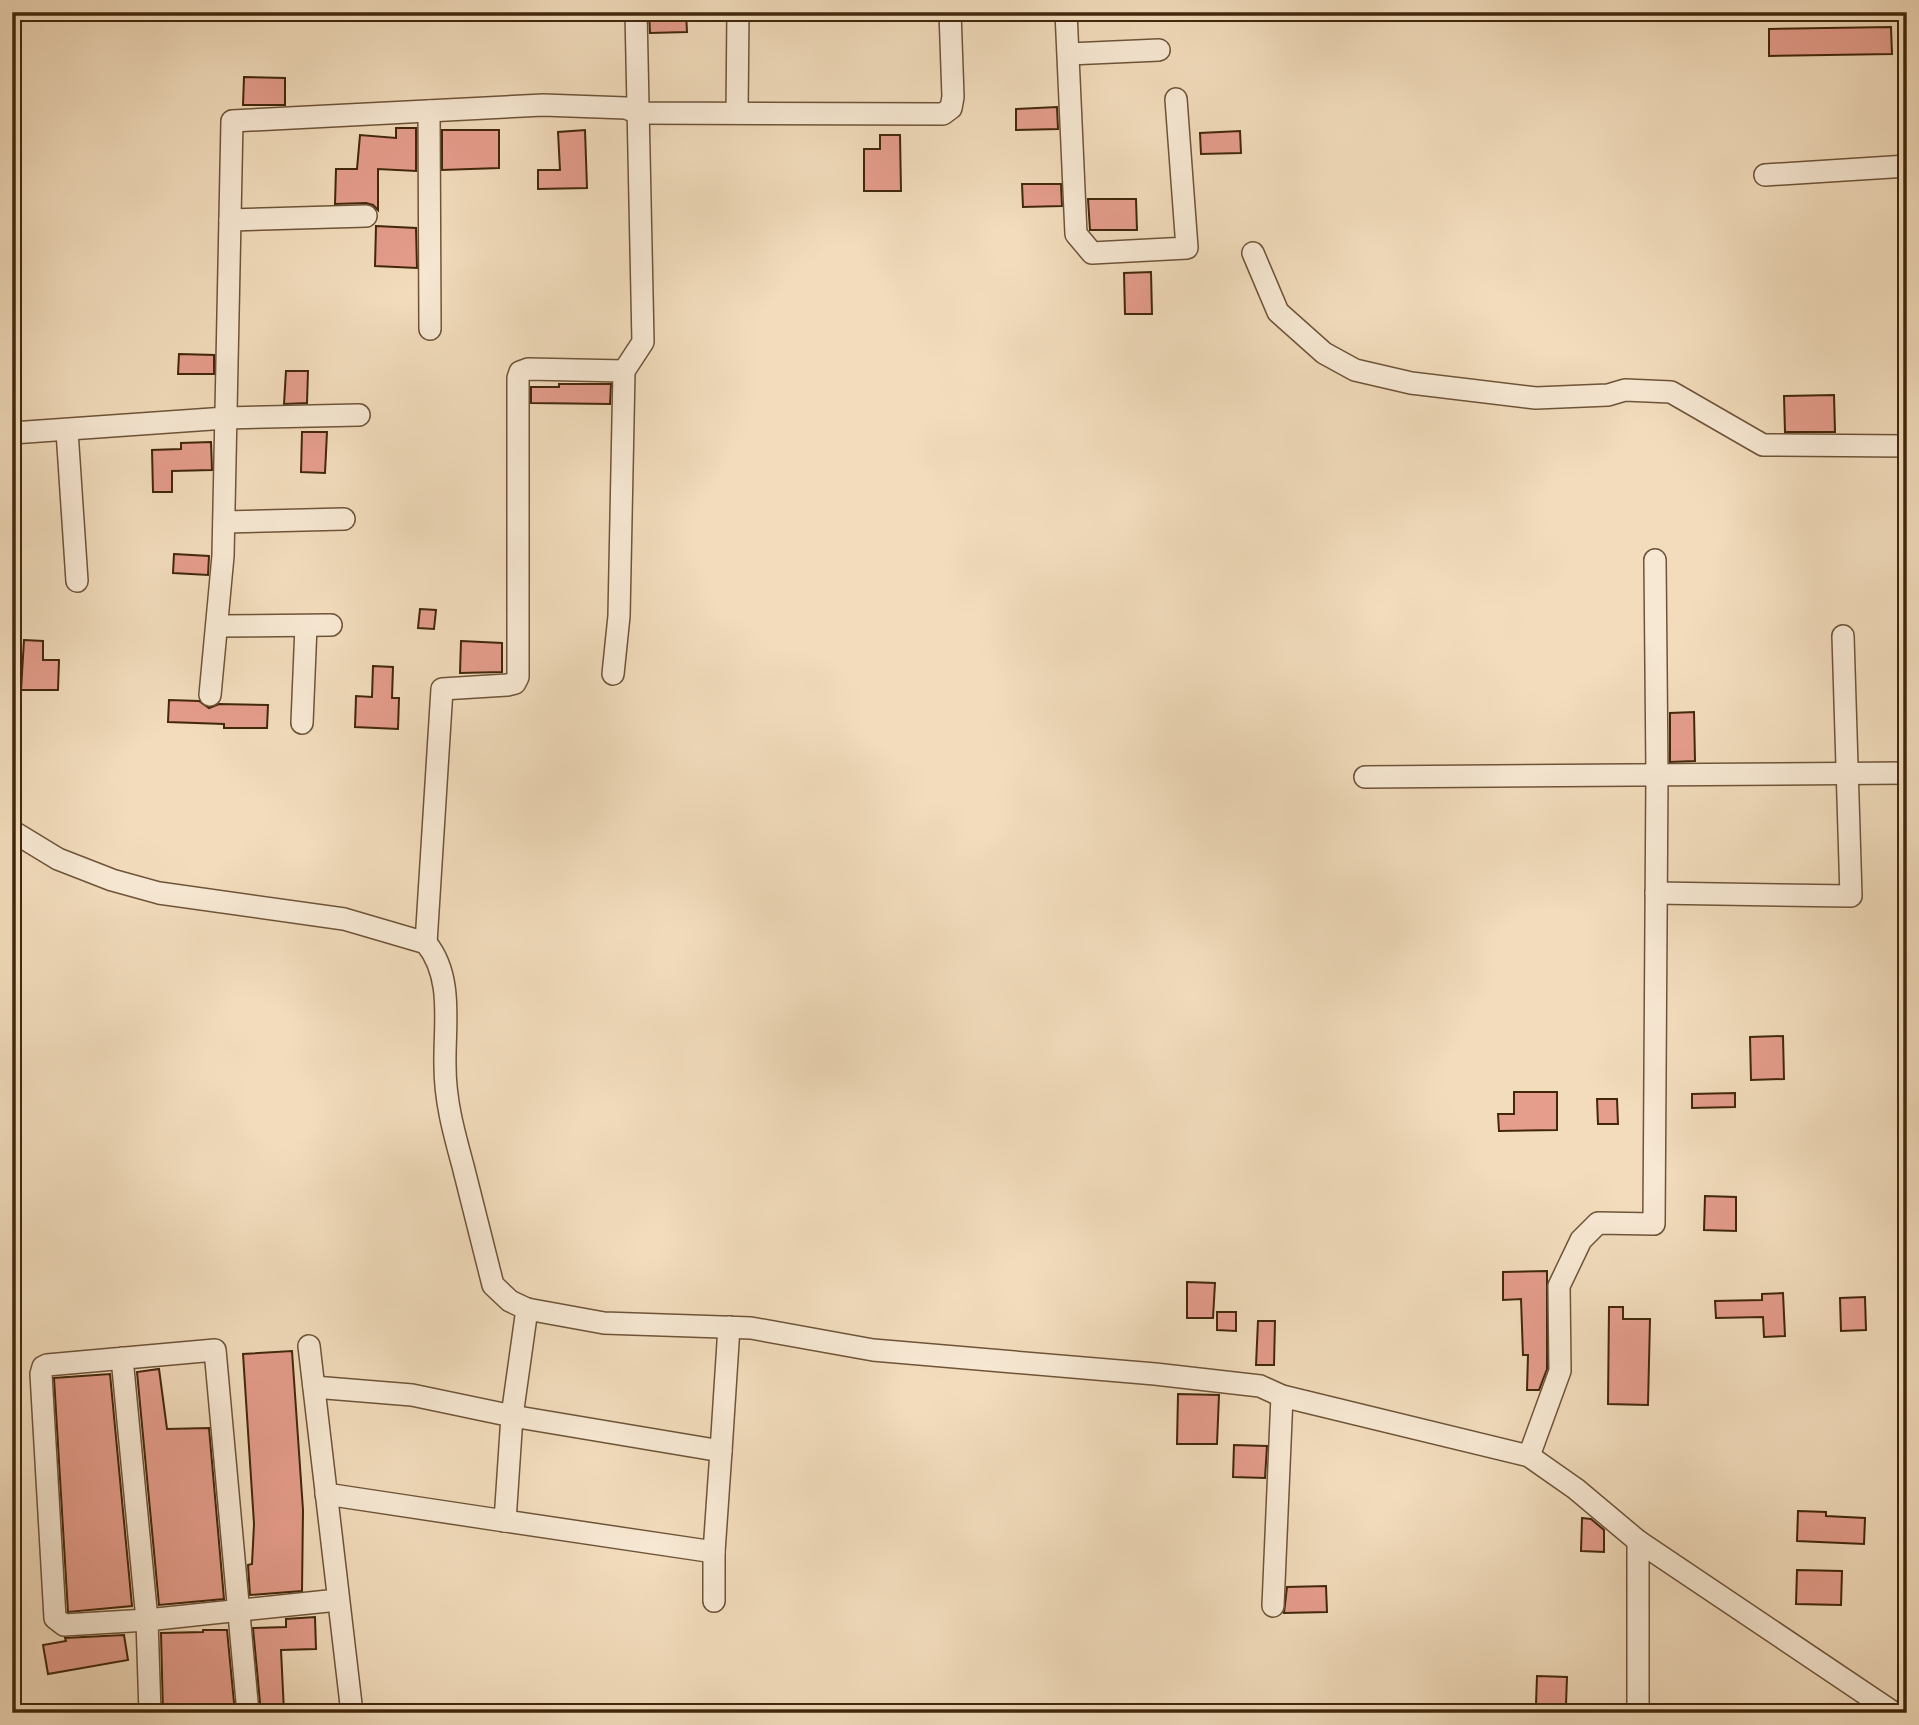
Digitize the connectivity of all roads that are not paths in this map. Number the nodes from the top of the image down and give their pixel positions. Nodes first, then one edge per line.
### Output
1 (636, 12) edge
2 (738, 12) edge
3 (950, 12) edge
4 (1066, 12) edge
5 (1159, 50) dead end
6 (1069, 54) junction
7 (1176, 99) dead end
8 (429, 111) junction
9 (638, 113) junction
10 (737, 113) junction
11 (1907, 166) edge
12 (1765, 175) dead end
13 (366, 216) dead end
14 (230, 220) junction
15 (1252, 253) dead end
16 (430, 329) dead end
17 (624, 372) junction
18 (359, 415) dead end
19 (226, 418) junction
20 (67, 431) junction
21 (12, 433) edge
22 (1907, 446) edge
23 (344, 519) dead end
24 (224, 522) junction
25 (1655, 560) dead end
26 (77, 581) dead end
27 (331, 625) dead end
28 (217, 626) junction
29 (306, 626) junction
30 (1843, 636) dead end
31 (613, 674) dead end
32 (210, 695) dead end
33 (302, 723) dead end
34 (1657, 773) junction
35 (1847, 773) junction
36 (1907, 773) edge
37 (1365, 777) dead end
38 (12, 831) edge
39 (1656, 893) junction
40 (426, 943) junction
41 (527, 1308) junction
42 (729, 1327) junction
43 (309, 1346) dead end
44 (122, 1358) junction
45 (314, 1387) junction
46 (1282, 1396) junction
47 (512, 1416) junction
48 (721, 1451) junction
49 (1529, 1457) junction
50 (326, 1494) junction
51 (505, 1521) junction
52 (1638, 1541) junction
53 (714, 1552) junction
54 (328, 1601) dead end
55 (714, 1601) dead end
56 (1273, 1606) dead end
57 (240, 1611) junction
58 (146, 1620) junction
59 (150, 1713) edge
60 (248, 1713) edge
61 (352, 1713) edge
62 (1638, 1713) edge
63 (1894, 1713) edge

1 - 9 street
2 - 10 street
3 - 10 street
4 - 6 street
5 - 6 street
6 - 7 street
8 - 9 street
8 - 14 street
8 - 16 street
9 - 10 street
9 - 17 street
11 - 12 street
13 - 14 street
14 - 19 street
15 - 22 street
17 - 31 street
17 - 40 street
18 - 19 street
19 - 20 street
19 - 24 street
20 - 21 street
20 - 26 street
23 - 24 street
24 - 28 street
25 - 34 street
27 - 29 street
28 - 29 street
28 - 32 street
29 - 33 street
30 - 35 street
34 - 35 street
34 - 37 street
34 - 39 street
35 - 36 street
35 - 39 street
38 - 40 street
39 - 49 street
40 - 41 street
41 - 42 street
41 - 47 street
42 - 46 street
42 - 48 street
43 - 45 street
44 - 57 street
44 - 58 street
44 - 58 street
45 - 47 street
45 - 50 street
46 - 49 street
46 - 56 street
47 - 48 street
47 - 51 street
48 - 53 street
49 - 52 street
50 - 51 street
50 - 61 street
51 - 53 street
52 - 62 street
52 - 63 street
53 - 55 street
54 - 57 street
57 - 58 street
57 - 60 street
58 - 59 street

